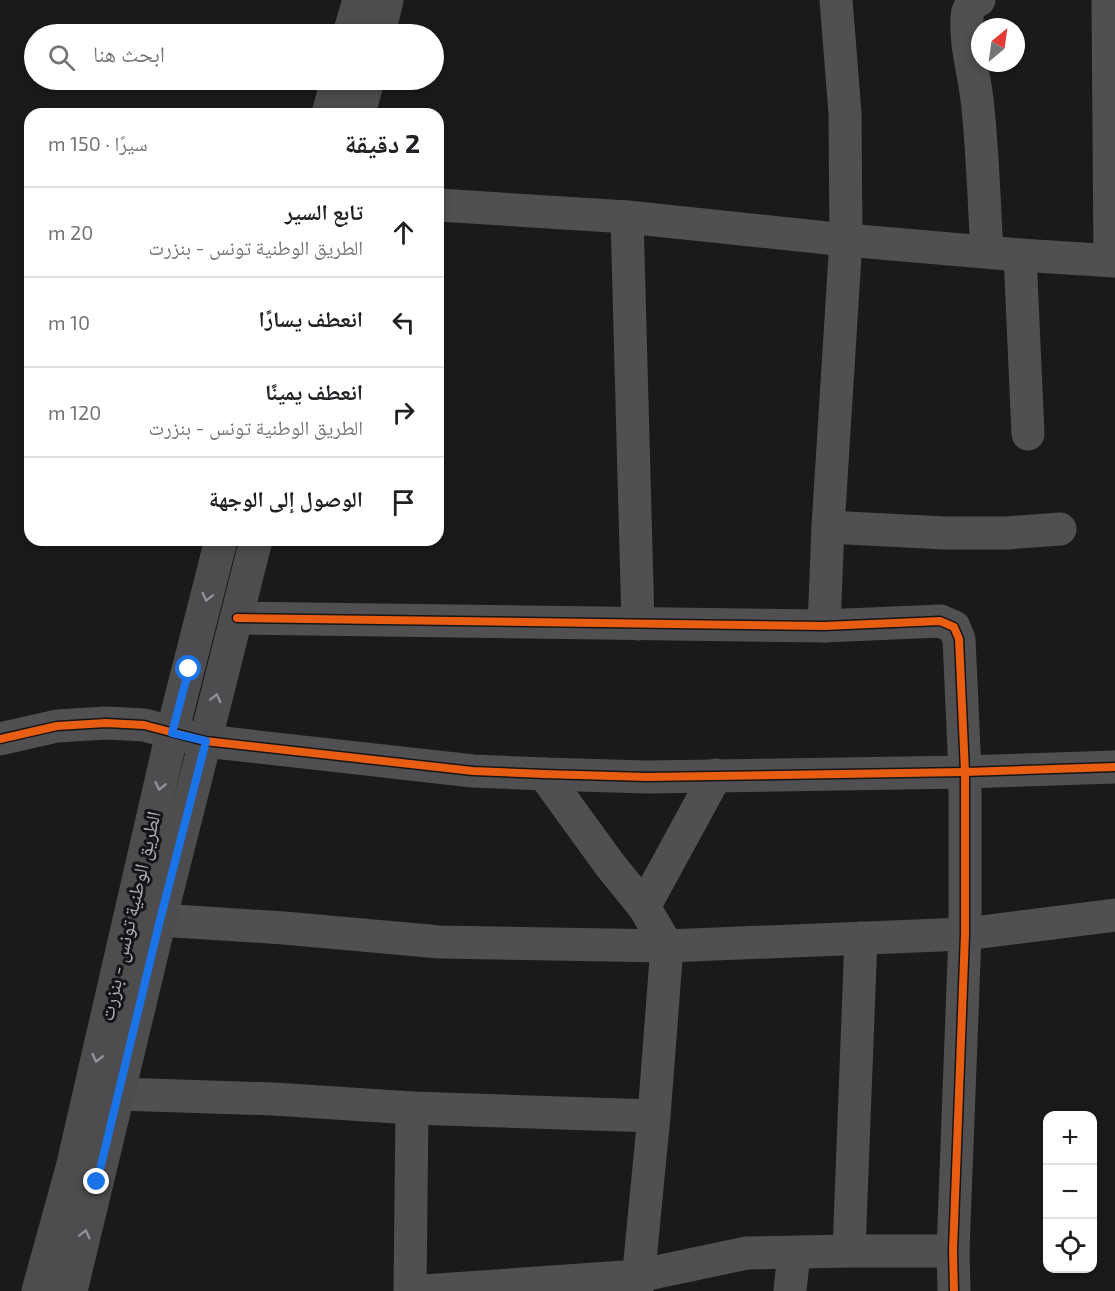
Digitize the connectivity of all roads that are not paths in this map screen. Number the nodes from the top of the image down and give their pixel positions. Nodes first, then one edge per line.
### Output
1 (359, 0) edge
2 (387, 0) edge
3 (836, 0) edge
4 (979, 0) edge
5 (1108, 0) edge
6 (352, 24) edge
7 (381, 24) edge
8 (334, 90) edge
9 (365, 90) edge
10 (330, 108) edge
11 (361, 108) edge
12 (444, 205) edge
13 (627, 217) junction
14 (846, 240) junction
15 (987, 251) junction
16 (1020, 255) junction
17 (1113, 260) edge
18 (1028, 434) dead end
19 (828, 527) junction
20 (1060, 529) dead end
21 (219, 546) edge
22 (255, 546) edge
23 (237, 618) junction
24 (638, 624) junction
25 (824, 626) junction
26 (172, 733) junction
27 (0, 739) edge
28 (206, 741) junction
29 (1115, 767) edge
30 (965, 772) junction
31 (544, 774) junction
32 (716, 775) junction
33 (644, 907) junction
34 (1115, 915) edge
35 (160, 920) junction
36 (965, 934) junction
37 (861, 938) junction
38 (667, 946) junction
39 (118, 1094) junction
40 (412, 1108) junction
41 (654, 1116) junction
42 (849, 1251) junction
43 (953, 1251) junction
44 (794, 1252) junction
45 (637, 1283) edge
46 (39, 1291) edge
47 (71, 1291) edge
48 (410, 1291) edge
49 (424, 1291) edge
50 (790, 1291) edge
51 (954, 1291) edge

1 - 6 main road
2 - 7 main road
3 - 14 street
4 - 15 street
5 - 17 street
8 - 10 main road
9 - 11 main road
12 - 13 street
13 - 14 street
13 - 24 street
14 - 15 street
14 - 19 street
15 - 16 street
16 - 17 street
16 - 18 street
19 - 20 street
19 - 25 street
21 -> 26 main road, الطريق الوطنية تونس - بنزرت
22 - 23 main road, الطريق الوطنية تونس - بنزرت
23 - 24 street
28 -> 23 main road, الطريق الوطنية تونس - بنزرت
24 - 25 street
25 - 30 street
26 - 27 street
26 - 28 street
26 -> 46 main road, الطريق الوطنية تونس - بنزرت
28 - 31 street
28 - 35 main road, الطريق الوطنية تونس - بنزرت
29 - 30 street
30 - 32 street
30 - 36 street
31 - 32 street
31 - 33 street
32 - 33 street
33 - 38 street
34 - 36 street
35 - 38 street
35 - 39 main road, الطريق الوطنية تونس - بنزرت
36 - 37 street
36 - 43 street
37 - 38 street
37 - 42 street
38 - 41 street
39 - 40 street
47 -> 39 main road, الطريق الوطنية تونس - بنزرت
40 - 41 street
40 - 48 street
41 - 45 street
42 - 43 street
42 - 44 street
43 - 51 street
44 - 45 street
44 - 50 street
45 - 49 street

